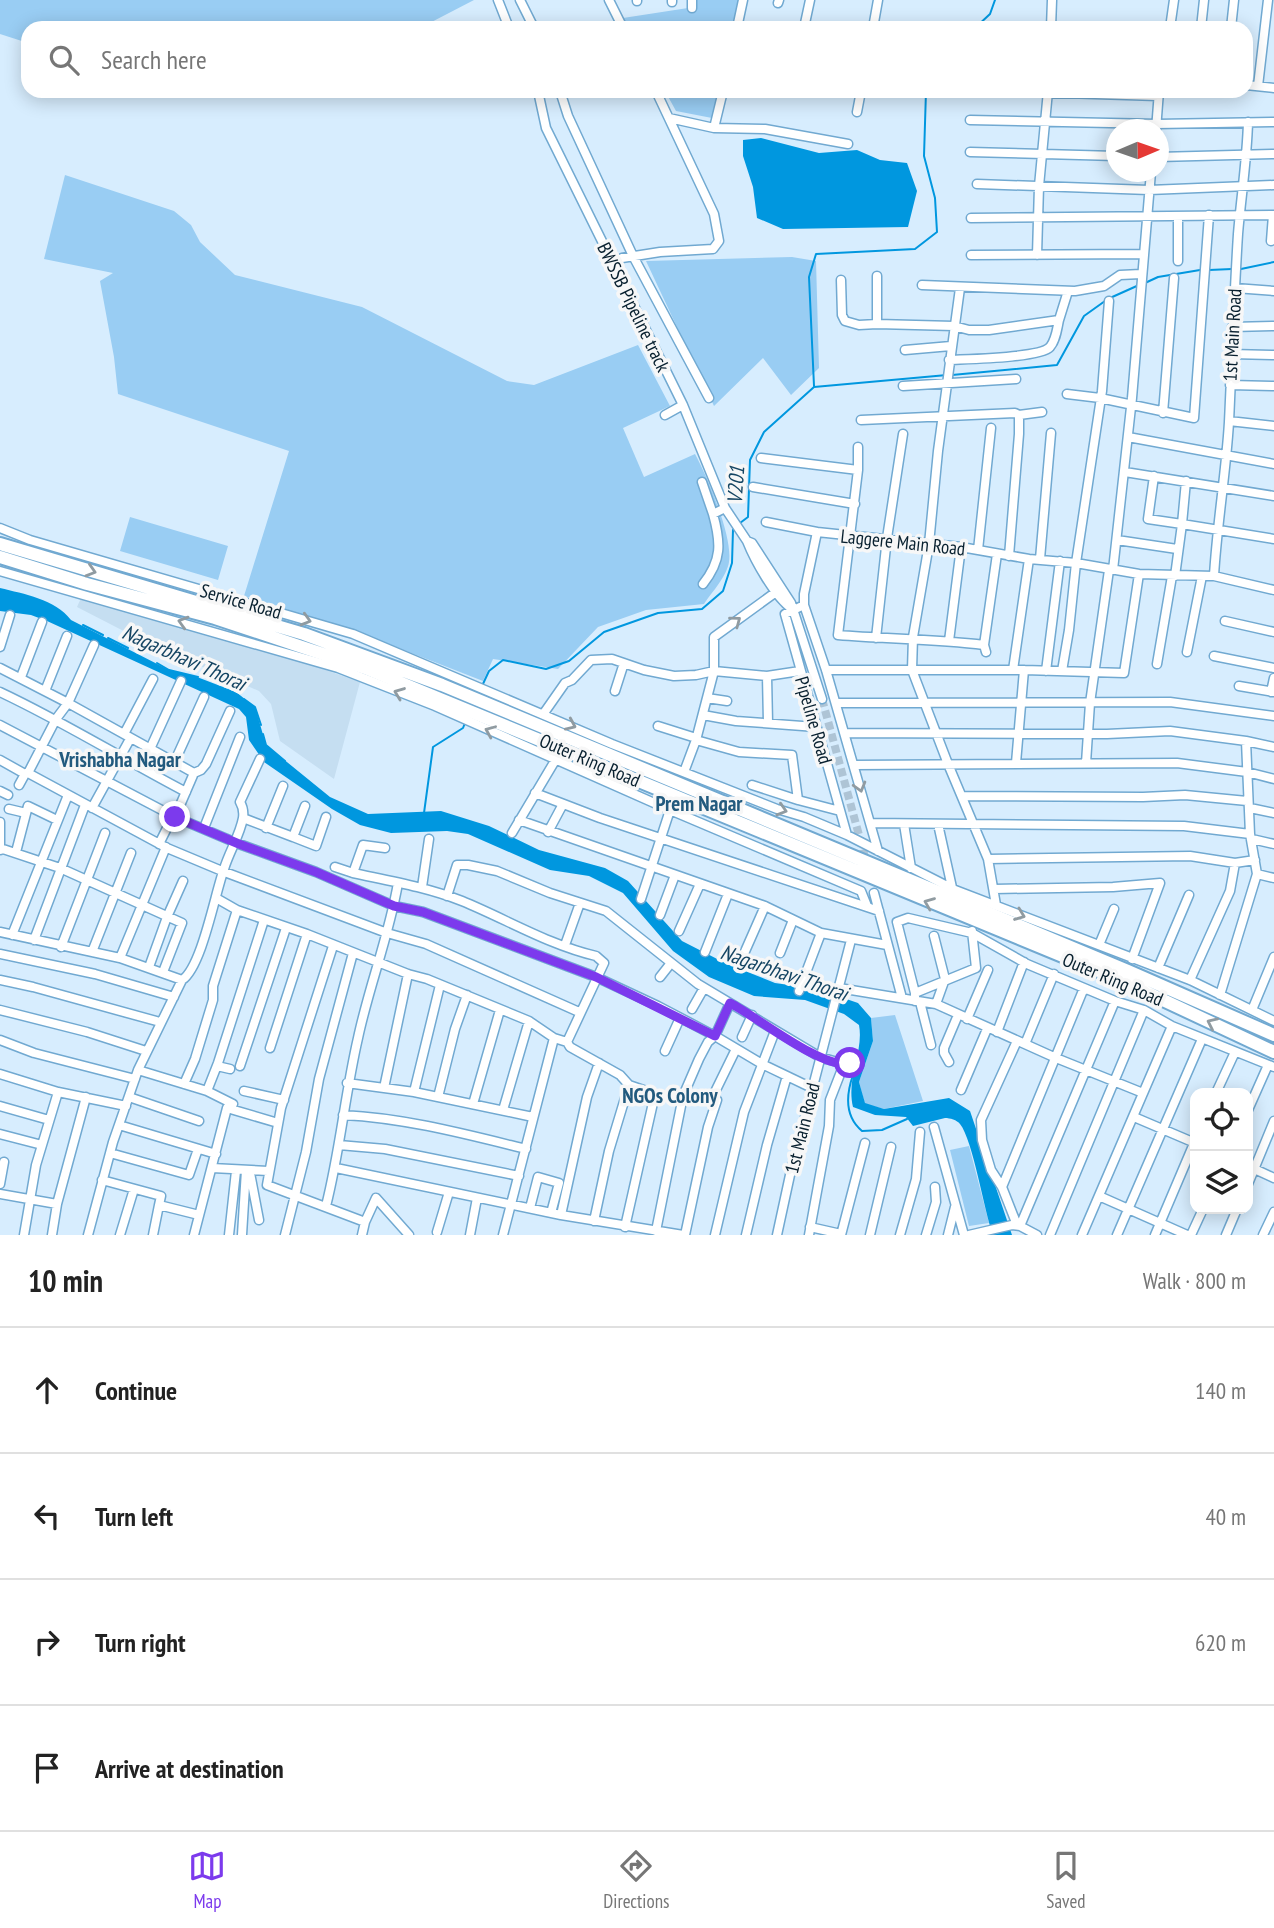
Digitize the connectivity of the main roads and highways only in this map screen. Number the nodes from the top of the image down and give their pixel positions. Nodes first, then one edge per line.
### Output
1 (0, 544) edge
2 (0, 557) edge
3 (87, 584) junction
4 (71, 591) road end
5 (473, 701) junction
6 (1274, 1035) edge
7 (1274, 1052) edge

1 -> 5 highway, Outer Ring Road
2 - 3 highway, Outer Ring Road
3 - 4 highway
5 -> 3 highway, Outer Ring Road
5 - 6 highway, Outer Ring Road
7 -> 5 highway, Outer Ring Road

